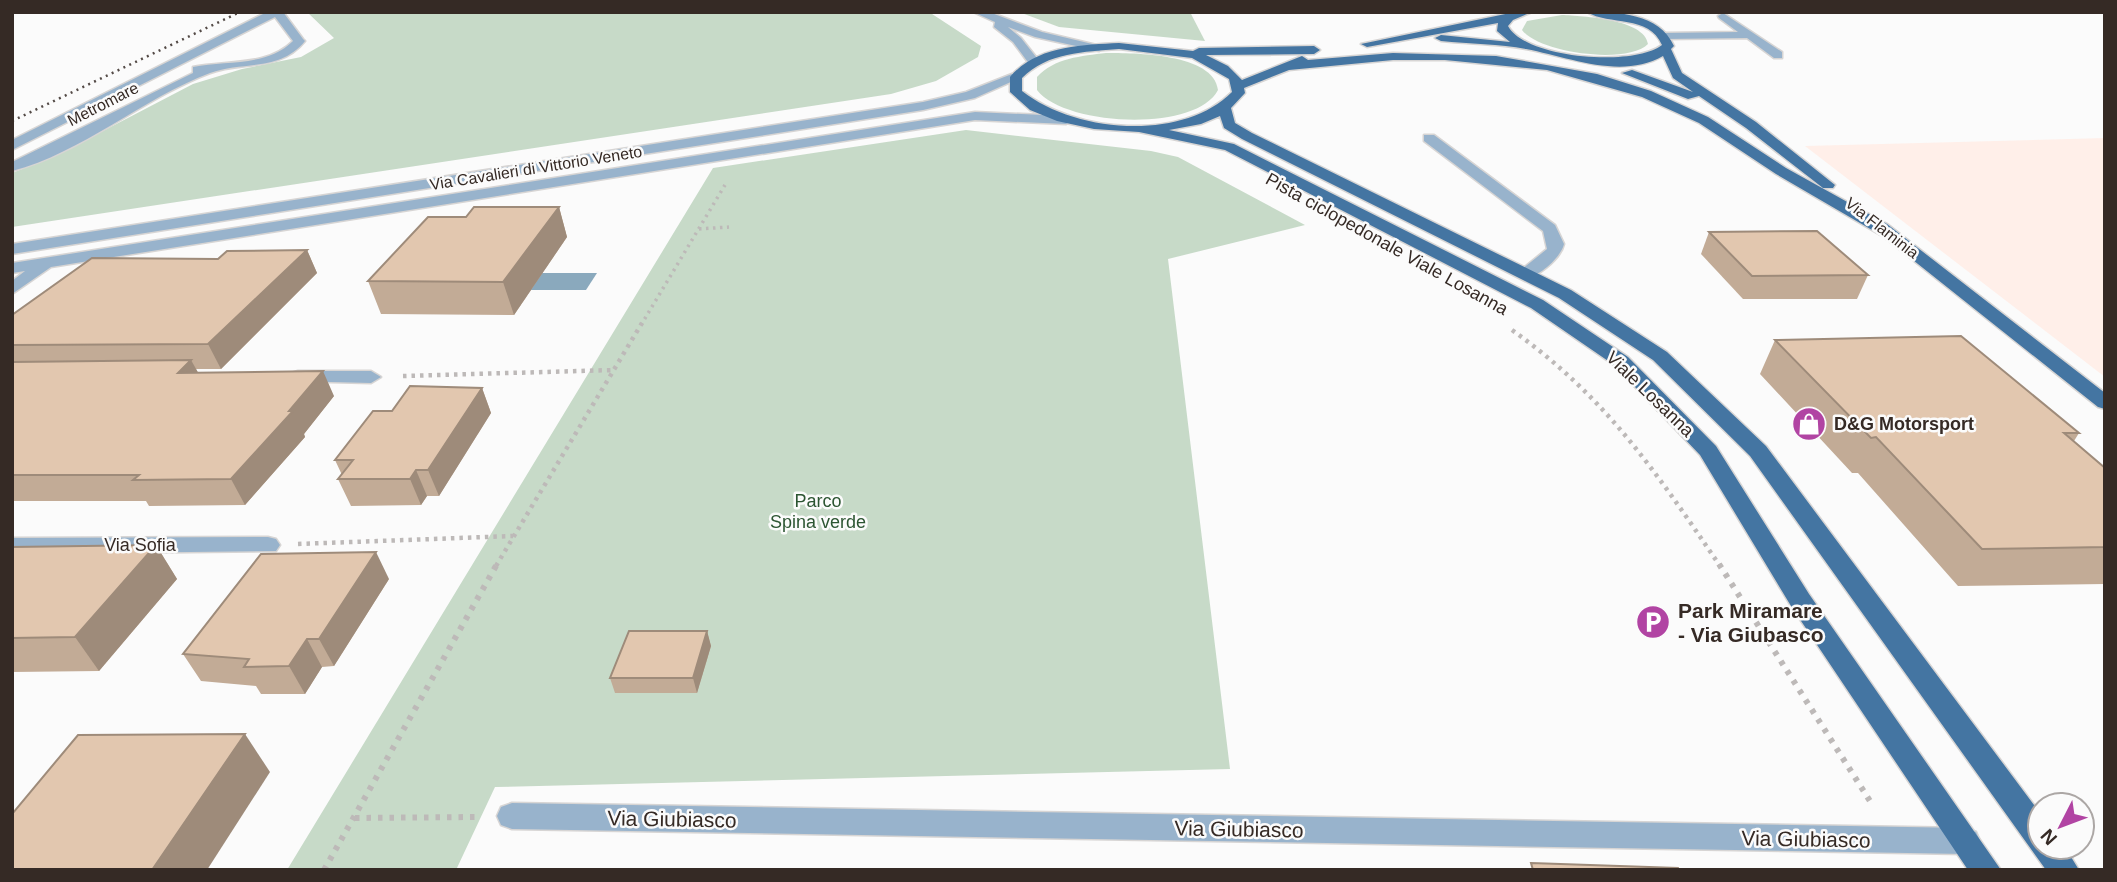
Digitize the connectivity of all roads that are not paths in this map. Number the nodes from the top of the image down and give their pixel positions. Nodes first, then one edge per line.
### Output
1 (276, 12) edge
2 (978, 12) edge
3 (1592, 12) edge
4 (1619, 12) edge
5 (1520, 14) edge
6 (1444, 16) dead end
7 (1723, 16) dead end
8 (991, 19) junction
9 (1749, 35) junction
10 (1662, 39) junction
11 (1390, 41) junction
12 (1361, 45) junction
13 (1099, 47) junction
14 (1159, 49) junction
15 (1332, 50) junction
16 (1538, 50) junction
17 (1778, 55) dead end
18 (1586, 60) junction
19 (1034, 62) junction
20 (1289, 66) junction
21 (209, 69) junction
22 (153, 75) junction
23 (1016, 77) junction
24 (1239, 85) junction
25 (1225, 109) junction
26 (1066, 120) junction
27 (1751, 125) junction
28 (1138, 128) junction
29 (1429, 138) dead end
30 (12, 146) edge
31 (12, 167) edge
32 (1890, 234) junction
33 (66, 241) junction
34 (12, 249) edge
35 (47, 262) junction
36 (12, 268) edge
37 (1527, 274) junction
38 (12, 289) edge
39 (274, 377) edge
40 (371, 377) road end
41 (2105, 403) edge
42 (268, 545) road end
43 (12, 546) edge
44 (512, 816) road end
45 (2026, 818) edge
46 (1965, 841) junction
47 (1986, 870) edge

1 - 21 street, Metromare
1 - 22 street, Metromare
2 - 8 street
3 - 10 main road
4 - 10 main road
5 - 11 main road
5 - 16 main road
6 - 12 main road
7 - 9 street
8 - 13 street
8 - 19 street
9 - 10 street
9 - 17 street
10 - 18 main road
10 - 27 main road, Via Flaminia
11 - 12 main road
11 - 16 main road
12 - 15 main road
13 - 14 main road, Via Cavalieri di Vittorio Veneto
13 - 19 main road, Via Cavalieri di Vittorio Veneto
14 - 15 main road
14 - 24 main road, Via Cavalieri di Vittorio Veneto
15 - 20 main road
16 - 18 main road
18 - 27 main road
19 - 23 main road, Via Cavalieri di Vittorio Veneto
20 - 24 main road
20 - 32 main road
21 - 22 street, Metromare
21 - 31 street, Metromare
22 - 30 street, Metromare
23 - 26 main road, Via Cavalieri di Vittorio Veneto
23 - 33 street, Via Cavalieri di Vittorio Veneto
24 - 25 main road
25 - 28 main road, Via Cavalieri di Vittorio Veneto
25 - 37 main road, Viale Losanna
26 - 28 main road, Via Cavalieri di Vittorio Veneto
26 - 35 street, Via Cavalieri di Vittorio Veneto
27 - 32 main road, Via Flaminia
28 - 46 main road, Viale Losanna
29 - 37 street
32 - 41 main road, Via Flaminia
33 - 34 street, Via Cavalieri di Vittorio Veneto
33 - 35 street
35 - 36 street, Via Cavalieri di Vittorio Veneto
35 - 38 street
37 - 45 main road, Viale Losanna
39 - 40 street
42 - 43 street, Via Sofia
44 - 46 street, Via Giubiasco
46 - 47 main road, Viale Losanna

